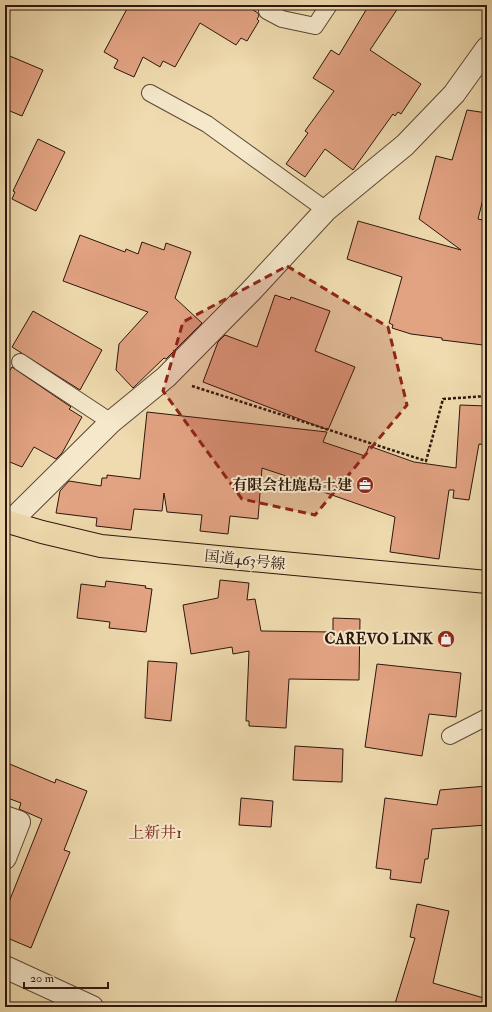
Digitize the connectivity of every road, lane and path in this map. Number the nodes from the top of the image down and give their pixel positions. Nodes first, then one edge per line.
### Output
1 (329, 5) edge
2 (267, 11) dead end
3 (487, 48) edge
4 (150, 93) dead end
5 (326, 210) junction
6 (20, 362) dead end
7 (166, 377) junction
8 (487, 396) edge
9 (111, 422) junction
10 (7, 522) edge
11 (487, 582) edge
12 (487, 717) edge
13 (450, 736) dead end
14 (5, 817) edge
15 (5, 858) edge
16 (5, 968) edge
17 (92, 1007) edge

1 - 2 lane
3 - 5 street
4 - 5 lane
5 - 7 street
6 - 9 lane
7 - 8 path
7 - 9 street
9 - 10 street
10 - 11 highway, 国道463号線
12 - 13 lane
14 - 15 street
16 - 17 street

